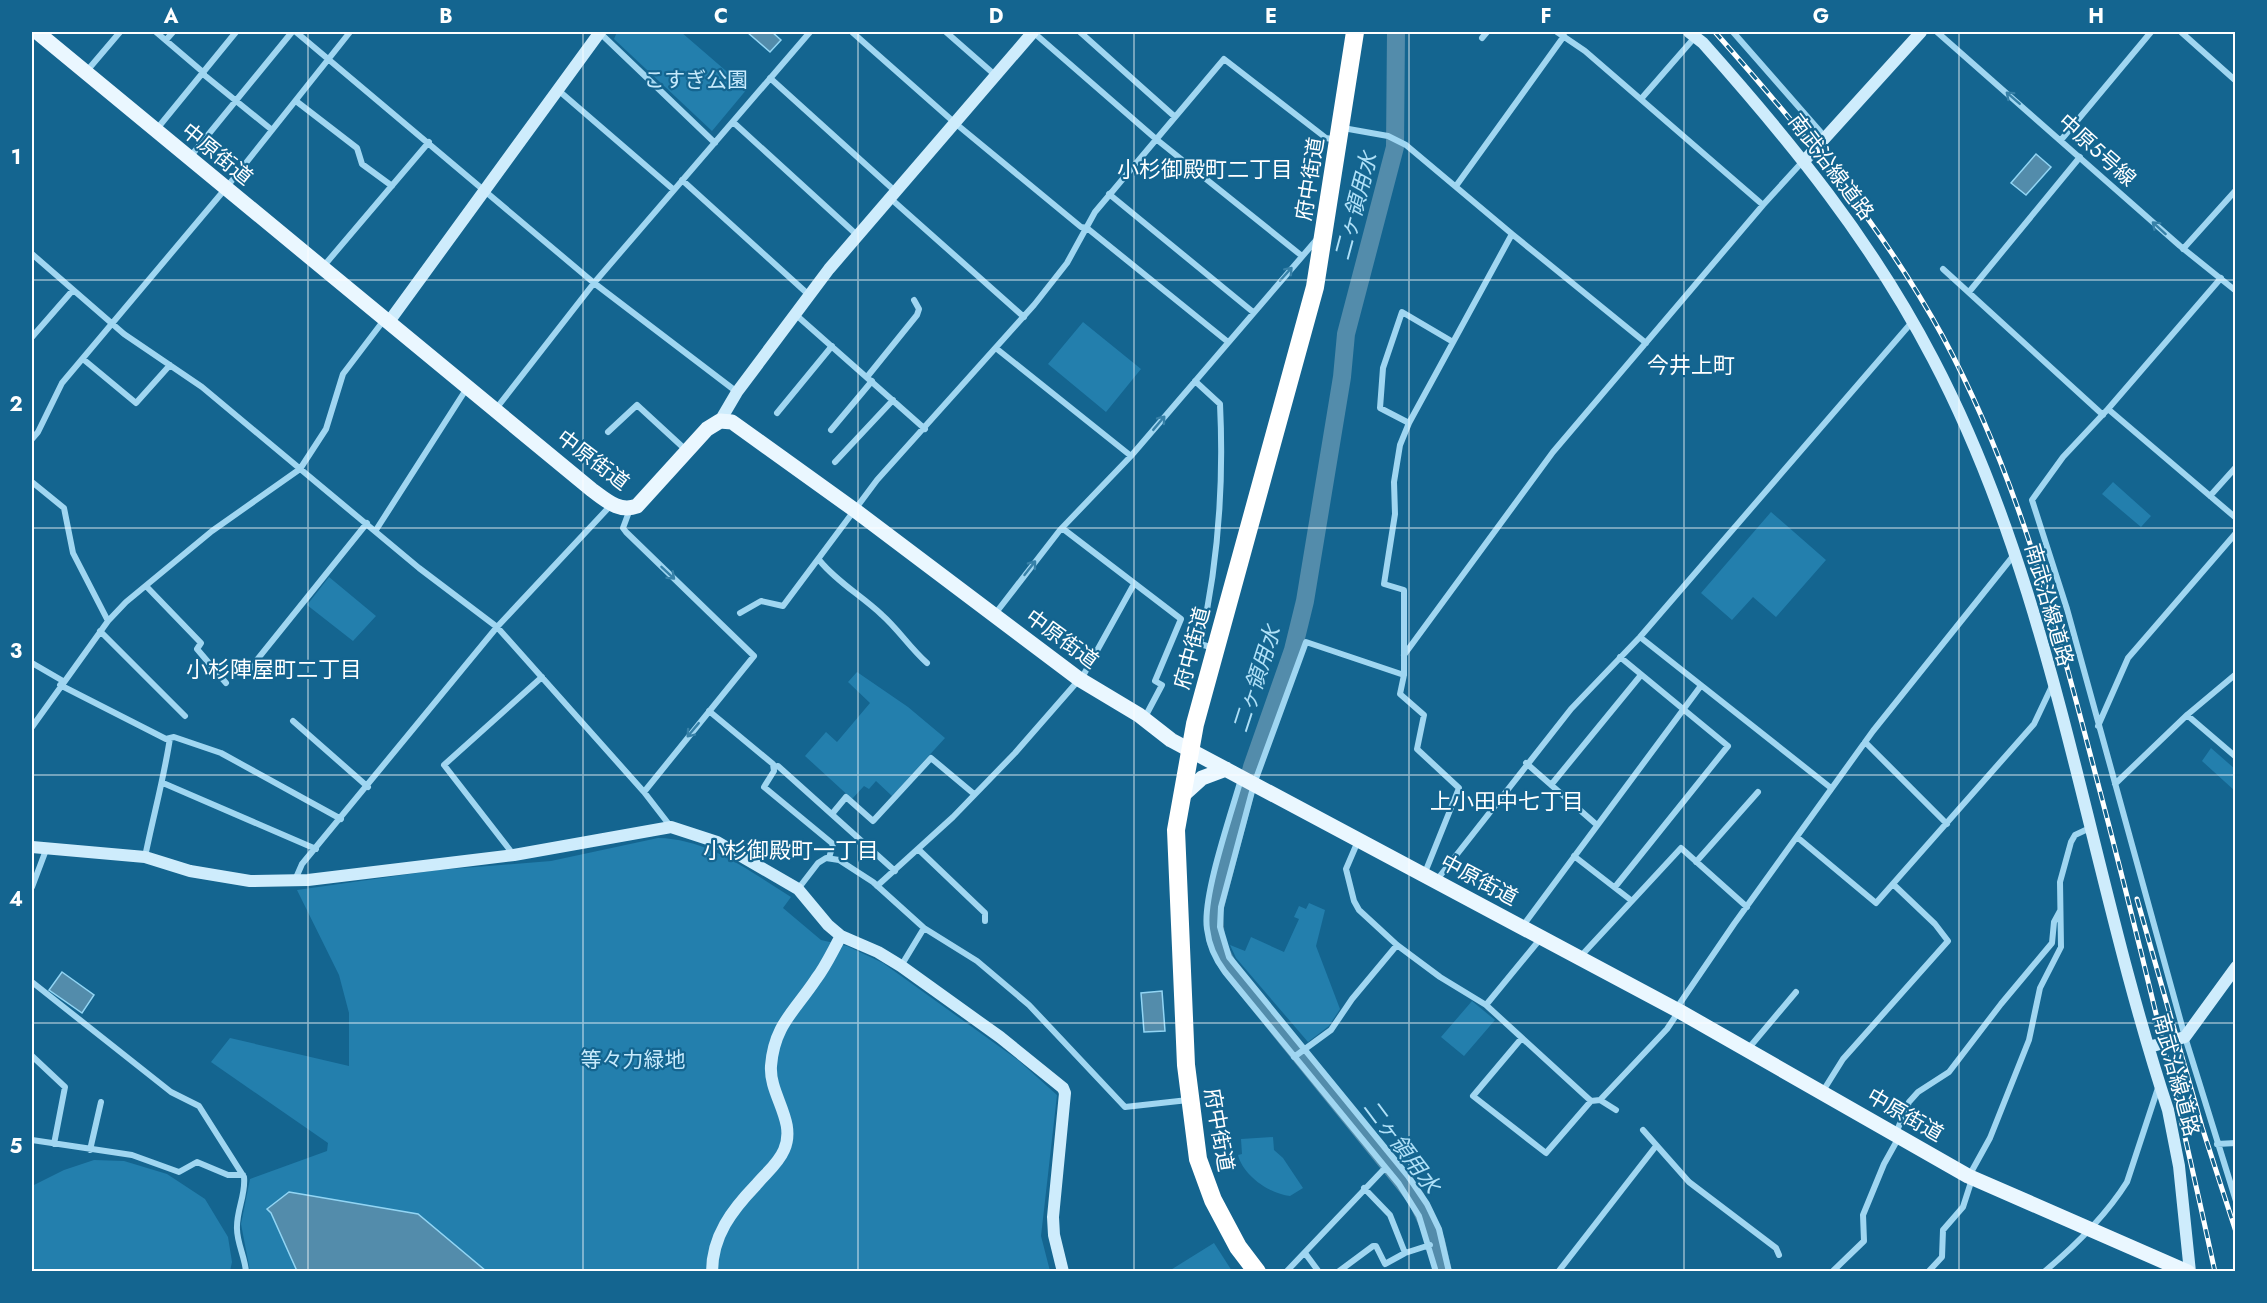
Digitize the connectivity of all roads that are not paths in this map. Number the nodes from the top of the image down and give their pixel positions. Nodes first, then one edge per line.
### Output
1 (37, 32) edge
2 (120, 32) edge
3 (156, 32) edge
4 (173, 32) edge
5 (236, 32) edge
6 (294, 32) edge
7 (350, 32) edge
8 (600, 32) edge
9 (810, 32) edge
10 (852, 32) edge
11 (946, 32) edge
12 (1033, 32) edge
13 (1080, 32) edge
14 (1355, 32) edge
15 (1487, 32) edge
16 (1557, 32) edge
17 (1733, 32) edge
18 (1921, 32) edge
19 (1937, 32) edge
20 (2151, 32) edge
21 (2181, 32) edge
22 (1692, 34) edge
23 (1564, 36) junction
24 (1482, 38) dead end
25 (166, 40) junction
26 (330, 59) junction
27 (85, 72) junction
28 (204, 73) junction
29 (995, 75) junction
30 (770, 78) junction
31 (2235, 81) edge
32 (558, 90) junction
33 (1641, 99) junction
34 (236, 101) junction
35 (296, 101) junction
36 (1174, 116) junction
37 (733, 122) junction
38 (955, 123) junction
39 (272, 130) junction
40 (156, 131) junction
41 (1339, 134) junction
42 (1826, 137) junction
43 (1156, 139) junction
44 (2061, 140) junction
45 (429, 142) junction
46 (715, 143) junction
47 (2080, 157) junction
48 (189, 159) junction
49 (1804, 160) junction
50 (682, 180) junction
51 (392, 186) junction
52 (1456, 186) junction
53 (226, 188) junction
54 (485, 190) junction
55 (674, 190) junction
56 (2235, 190) edge
57 (892, 194) junction
58 (1109, 194) junction
59 (1763, 205) junction
60 (1088, 228) junction
61 (1512, 234) junction
62 (857, 235) junction
63 (1323, 237) junction
64 (2183, 249) junction
65 (32, 254) edge
66 (1302, 256) junction
67 (321, 269) junction
68 (1943, 269) dead end
69 (2221, 278) junction
70 (594, 283) junction
71 (73, 290) junction
72 (2235, 291) edge
73 (1969, 292) junction
74 (809, 295) junction
75 (914, 300) dead end
76 (1253, 312) junction
77 (795, 314) junction
78 (1024, 317) junction
79 (386, 322) junction
80 (1912, 322) junction
81 (113, 324) junction
82 (32, 337) edge
83 (1228, 342) junction
84 (1453, 342) junction
85 (1646, 343) junction
86 (832, 346) junction
87 (997, 348) junction
88 (83, 359) junction
89 (170, 365) junction
90 (870, 379) junction
91 (1195, 381) junction
92 (467, 388) junction
93 (737, 392) junction
94 (893, 400) junction
95 (2108, 409) junction
96 (494, 410) junction
97 (777, 413) dead end
98 (2103, 414) junction
99 (720, 421) junction
100 (1409, 423) junction
101 (925, 429) junction
102 (831, 430) dead end
103 (608, 432) dead end
104 (32, 439) edge
105 (687, 451) junction
106 (1131, 456) junction
107 (835, 462) dead end
108 (2235, 467) edge
109 (300, 469) junction
110 (32, 483) edge
111 (2210, 496) junction
112 (612, 504) junction
113 (630, 509) junction
114 (856, 511) junction
115 (2235, 518) edge
116 (367, 523) junction
117 (1062, 528) junction
118 (376, 530) junction
119 (2235, 533) edge
120 (2015, 554) junction
121 (819, 561) junction
122 (1134, 584) junction
123 (146, 586) junction
124 (740, 613) dead end
125 (994, 615) junction
126 (108, 621) junction
127 (497, 627) junction
128 (100, 631) junction
129 (1640, 637) junction
130 (1215, 648) junction
131 (1404, 655) junction
132 (1620, 657) junction
133 (32, 663) edge
134 (927, 663) dead end
135 (2235, 674) edge
136 (1404, 675) junction
137 (1641, 675) junction
138 (244, 676) dead end
139 (542, 677) junction
140 (1079, 679) junction
141 (62, 683) junction
142 (226, 683) dead end
143 (2053, 686) junction
144 (1700, 687) junction
145 (1683, 709) junction
146 (709, 711) junction
147 (2187, 715) junction
148 (185, 716) dead end
149 (1144, 719) junction
150 (293, 721) dead end
151 (2098, 726) junction
152 (32, 727) edge
153 (170, 738) junction
154 (1865, 742) junction
155 (1189, 750) junction
156 (2235, 757) edge
157 (1526, 763) junction
158 (774, 767) junction
159 (1226, 769) junction
160 (1248, 780) junction
161 (163, 783) junction
162 (2115, 784) junction
163 (1551, 785) junction
164 (368, 787) junction
165 (1831, 788) junction
166 (644, 792) junction
167 (1758, 792) dead end
168 (974, 795) junction
169 (1179, 799) junction
170 (832, 814) junction
171 (341, 819) junction
172 (1947, 824) junction
173 (1597, 825) junction
174 (671, 827) junction
175 (2092, 827) junction
176 (1797, 837) junction
177 (1358, 840) junction
178 (32, 847) edge
179 (316, 849) junction
180 (918, 849) junction
181 (46, 850) junction
182 (514, 855) junction
183 (1574, 856) junction
184 (145, 857) junction
185 (829, 858) junction
186 (1696, 861) junction
187 (895, 870) junction
188 (1430, 878) junction
189 (295, 880) junction
190 (1893, 884) junction
191 (878, 886) junction
192 (32, 887) edge
193 (1615, 887) junction
194 (798, 889) junction
195 (1632, 901) junction
196 (1747, 907) junction
197 (2061, 910) junction
198 (985, 921) dead end
199 (1521, 927) junction
200 (924, 928) junction
201 (841, 936) junction
202 (1542, 938) junction
203 (1397, 945) junction
204 (1579, 958) junction
205 (901, 966) junction
206 (2235, 967) edge
207 (32, 982) edge
208 (1796, 992) dead end
209 (1486, 1005) junction
210 (1677, 1010) junction
211 (2185, 1037) junction
212 (1521, 1040) junction
213 (2149, 1047) junction
214 (1306, 1048) junction
215 (1748, 1048) junction
216 (32, 1056) edge
217 (1294, 1058) junction
218 (2159, 1084) junction
219 (1823, 1091) junction
220 (1189, 1100) junction
221 (1600, 1100) junction
222 (1591, 1101) junction
223 (101, 1102) dead end
224 (1616, 1110) dead end
225 (1643, 1130) dead end
226 (1898, 1135) junction
227 (32, 1140) edge
228 (2235, 1143) edge
229 (54, 1144) junction
230 (2217, 1144) junction
231 (1656, 1146) junction
232 (90, 1150) junction
233 (1385, 1167) junction
234 (243, 1175) junction
235 (1970, 1177) junction
236 (1364, 1188) junction
237 (2235, 1201) edge
238 (2090, 1230) junction
239 (1430, 1245) junction
240 (1305, 1253) junction
241 (1405, 1253) junction
242 (1779, 1255) dead end
243 (246, 1272) edge
244 (712, 1272) edge
245 (1063, 1272) edge
246 (1257, 1272) edge
247 (1286, 1272) edge
248 (1319, 1272) edge
249 (1338, 1272) edge
250 (1436, 1272) edge
251 (1449, 1272) edge
252 (1558, 1272) edge
253 (1832, 1272) edge
254 (1928, 1272) edge
255 (2044, 1272) edge
256 (2189, 1272) edge

1 - 27 main road, 中原街道
2 - 27 street
3 - 25 street
4 - 25 street
5 - 28 street
6 - 26 street
6 - 34 street
7 - 26 street
8 - 32 street
8 - 46 street
9 - 30 street
10 - 38 street
11 - 29 street
12 - 29 street
12 - 43 street
13 - 36 street
14 - 41 highway, 府中街道
15 - 24 street
16 - 23 street
17 - 42 street
18 - 42 street
44 -> 19 street, 中原5号線
20 - 44 street
21 - 31 street
22 - 33 street
22 - 49 street, 南武沿線道路
23 - 33 street
23 - 52 street
25 - 28 street
26 - 35 street
26 - 45 street
27 - 40 main road, 中原街道
28 - 34 street
28 - 40 street
29 - 38 street
30 - 37 street
30 - 57 street
32 - 54 street
32 - 55 street
33 - 59 street
34 - 39 street
34 - 48 street
35 - 39 street
35 - 51 street
36 - 41 street
36 - 43 street
37 - 46 street
37 - 62 street
38 - 57 street
38 - 60 street
39 - 53 street
40 - 48 main road, 中原街道
41 - 52 street
41 - 63 highway, 府中街道
42 - 49 street
43 - 58 street
43 - 66 street
44 - 47 street, 中原5号線
45 - 51 street
45 - 54 street
46 - 50 street
64 -> 47 street, 中原5号線
47 - 73 street
48 - 53 main road, 中原街道
49 - 59 street
49 - 80 street, 南武沿線道路
50 - 55 street
50 - 74 street
51 - 67 street
52 - 61 street
53 - 67 main road, 中原街道
53 - 81 street
54 - 70 street
54 - 79 street
55 - 70 street
56 - 64 street
57 - 62 street
57 - 78 street
58 - 60 street
58 - 76 street
59 - 85 street
60 - 78 street
60 - 83 street
61 - 84 street
61 - 85 street
62 - 74 street
63 - 66 street
63 - 130 highway, 府中街道
64 - 69 street, 中原5号線
65 - 71 street
76 -> 66 street
67 - 79 main road, 中原街道
68 - 73 street
69 - 72 street, 中原5号線
69 - 95 street
70 - 93 street
70 - 96 street
71 - 81 street
71 - 82 street
73 - 98 street
74 - 77 street
75 - 90 street
76 - 83 street
77 - 86 street
77 - 93 street
78 - 87 street
79 - 92 main road, 中原街道
79 - 109 street
80 - 120 street, 南武沿線道路
80 - 129 street
81 - 88 street
81 - 89 street
83 - 91 street
84 - 100 street
84 - 100 street
85 - 131 street
86 - 90 street
86 - 97 street
87 - 101 street
87 - 106 street
88 - 89 street
88 - 104 street
89 - 109 street
90 - 94 street
90 - 102 street
106 -> 91 street
91 - 130 street
92 - 96 main road, 中原街道
92 - 118 street
93 - 99 street
94 - 101 street
94 - 107 street
95 - 98 street
95 - 111 street
96 - 112 main road, 中原街道
98 - 151 street
99 - 105 main road, 中原街道
99 - 114 main road, 中原街道
100 - 131 street
101 - 114 street
103 - 105 street
105 - 113 main road, 中原街道
106 - 117 street
108 - 111 street
109 - 116 street
109 - 123 street
110 - 126 street
111 - 115 street
112 - 113 main road, 中原街道
112 - 127 street
113 -> 146 street
114 - 121 street
114 - 125 main road, 中原街道
116 - 118 street
116 - 138 street
117 - 122 street
125 -> 117 street
118 - 127 street
119 - 151 street
120 - 143 street, 南武沿線道路
120 - 154 street
121 - 124 street
121 - 134 street
122 - 140 street
122 - 149 street
123 - 126 street
123 - 142 street
125 - 140 main road, 中原街道
126 - 128 street
127 - 139 street
127 - 164 street
128 - 141 street
128 - 148 street
129 - 132 street
129 - 144 street
130 - 155 highway, 府中街道
131 - 136 street
132 - 137 street
132 - 157 street
133 - 141 street
135 - 147 street
136 - 160 street
136 - 188 street
137 - 145 street
137 - 163 street
139 - 166 street
139 - 182 street
140 - 149 main road, 中原街道
140 - 168 street
141 - 152 street
141 - 153 street
143 - 172 street
143 - 175 street, 南武沿線道路
144 - 145 street
144 - 165 street
145 - 173 street
145 - 193 street
146 - 158 street
146 -> 166 street
147 - 156 street
147 - 162 street
149 - 155 main road, 中原街道
150 - 164 street
151 - 162 street
153 - 161 street
153 - 171 street
154 - 165 street
154 - 172 street
155 - 159 main road, 中原街道
155 - 169 highway, 府中街道
157 - 163 street
157 - 188 street
158 - 170 street
158 - 185 street
159 - 160 main road, 中原街道
159 - 169 main road
160 - 177 main road, 中原街道
160 - 214 street
160 - 217 street
161 - 179 street
161 - 184 street
162 - 211 street
163 - 173 street
164 - 171 street
165 - 176 street
166 - 174 street
167 - 186 street
168 - 170 street
168 - 180 street
169 - 220 highway, 府中街道
170 - 187 street
171 - 179 street
172 - 190 street
173 - 183 street
174 - 182 street
174 - 194 street
175 - 197 street
175 - 213 street, 南武沿線道路
176 - 190 street
176 - 196 street
177 - 188 main road, 中原街道
177 - 203 street
178 - 181 street
179 - 189 street
180 - 187 street
180 - 198 street
181 - 184 street
181 - 192 street
182 - 189 street
183 - 193 street
183 - 199 street
184 - 189 street
185 - 191 street
185 - 194 street
186 - 195 street
186 - 196 street
187 - 191 street
188 - 199 main road, 中原街道
190 - 219 street
191 - 200 street
193 - 195 street
194 - 201 street
195 - 204 street
196 - 210 street
197 - 226 street
197 - 235 street
199 - 202 main road, 中原街道
200 - 205 street
200 - 220 street
201 - 205 street
201 - 244 street
202 - 204 main road, 中原街道
202 - 209 street
203 - 209 street
203 - 214 street
204 - 210 main road, 中原街道
205 - 245 street
206 - 211 street
207 - 234 street
208 - 215 street
209 - 212 street
210 - 215 main road, 中原街道
210 - 221 street
211 - 213 street
211 - 230 street
212 - 222 street
212 - 222 street
213 - 218 street, 南武沿線道路
214 - 217 street
214 - 251 street
215 - 219 main road, 中原街道
216 - 229 street
217 - 233 street
218 - 238 street
218 - 256 street, 南武沿線道路
219 - 226 main road, 中原街道
220 - 246 highway, 府中街道
221 - 222 street
221 - 224 street
223 - 232 street
225 - 231 street
226 - 235 main road, 中原街道
226 - 253 street
227 - 229 street
228 - 230 street
229 - 232 street
230 - 237 street
231 - 242 street
231 - 252 street
232 - 234 street
233 - 236 street
233 - 239 street
234 - 243 street
235 - 238 main road, 中原街道
235 - 254 street
236 - 240 street
236 - 241 street
238 - 255 street
238 - 256 main road, 中原街道
239 - 241 street
239 - 250 street
240 - 247 street
240 - 248 street
241 - 249 street

